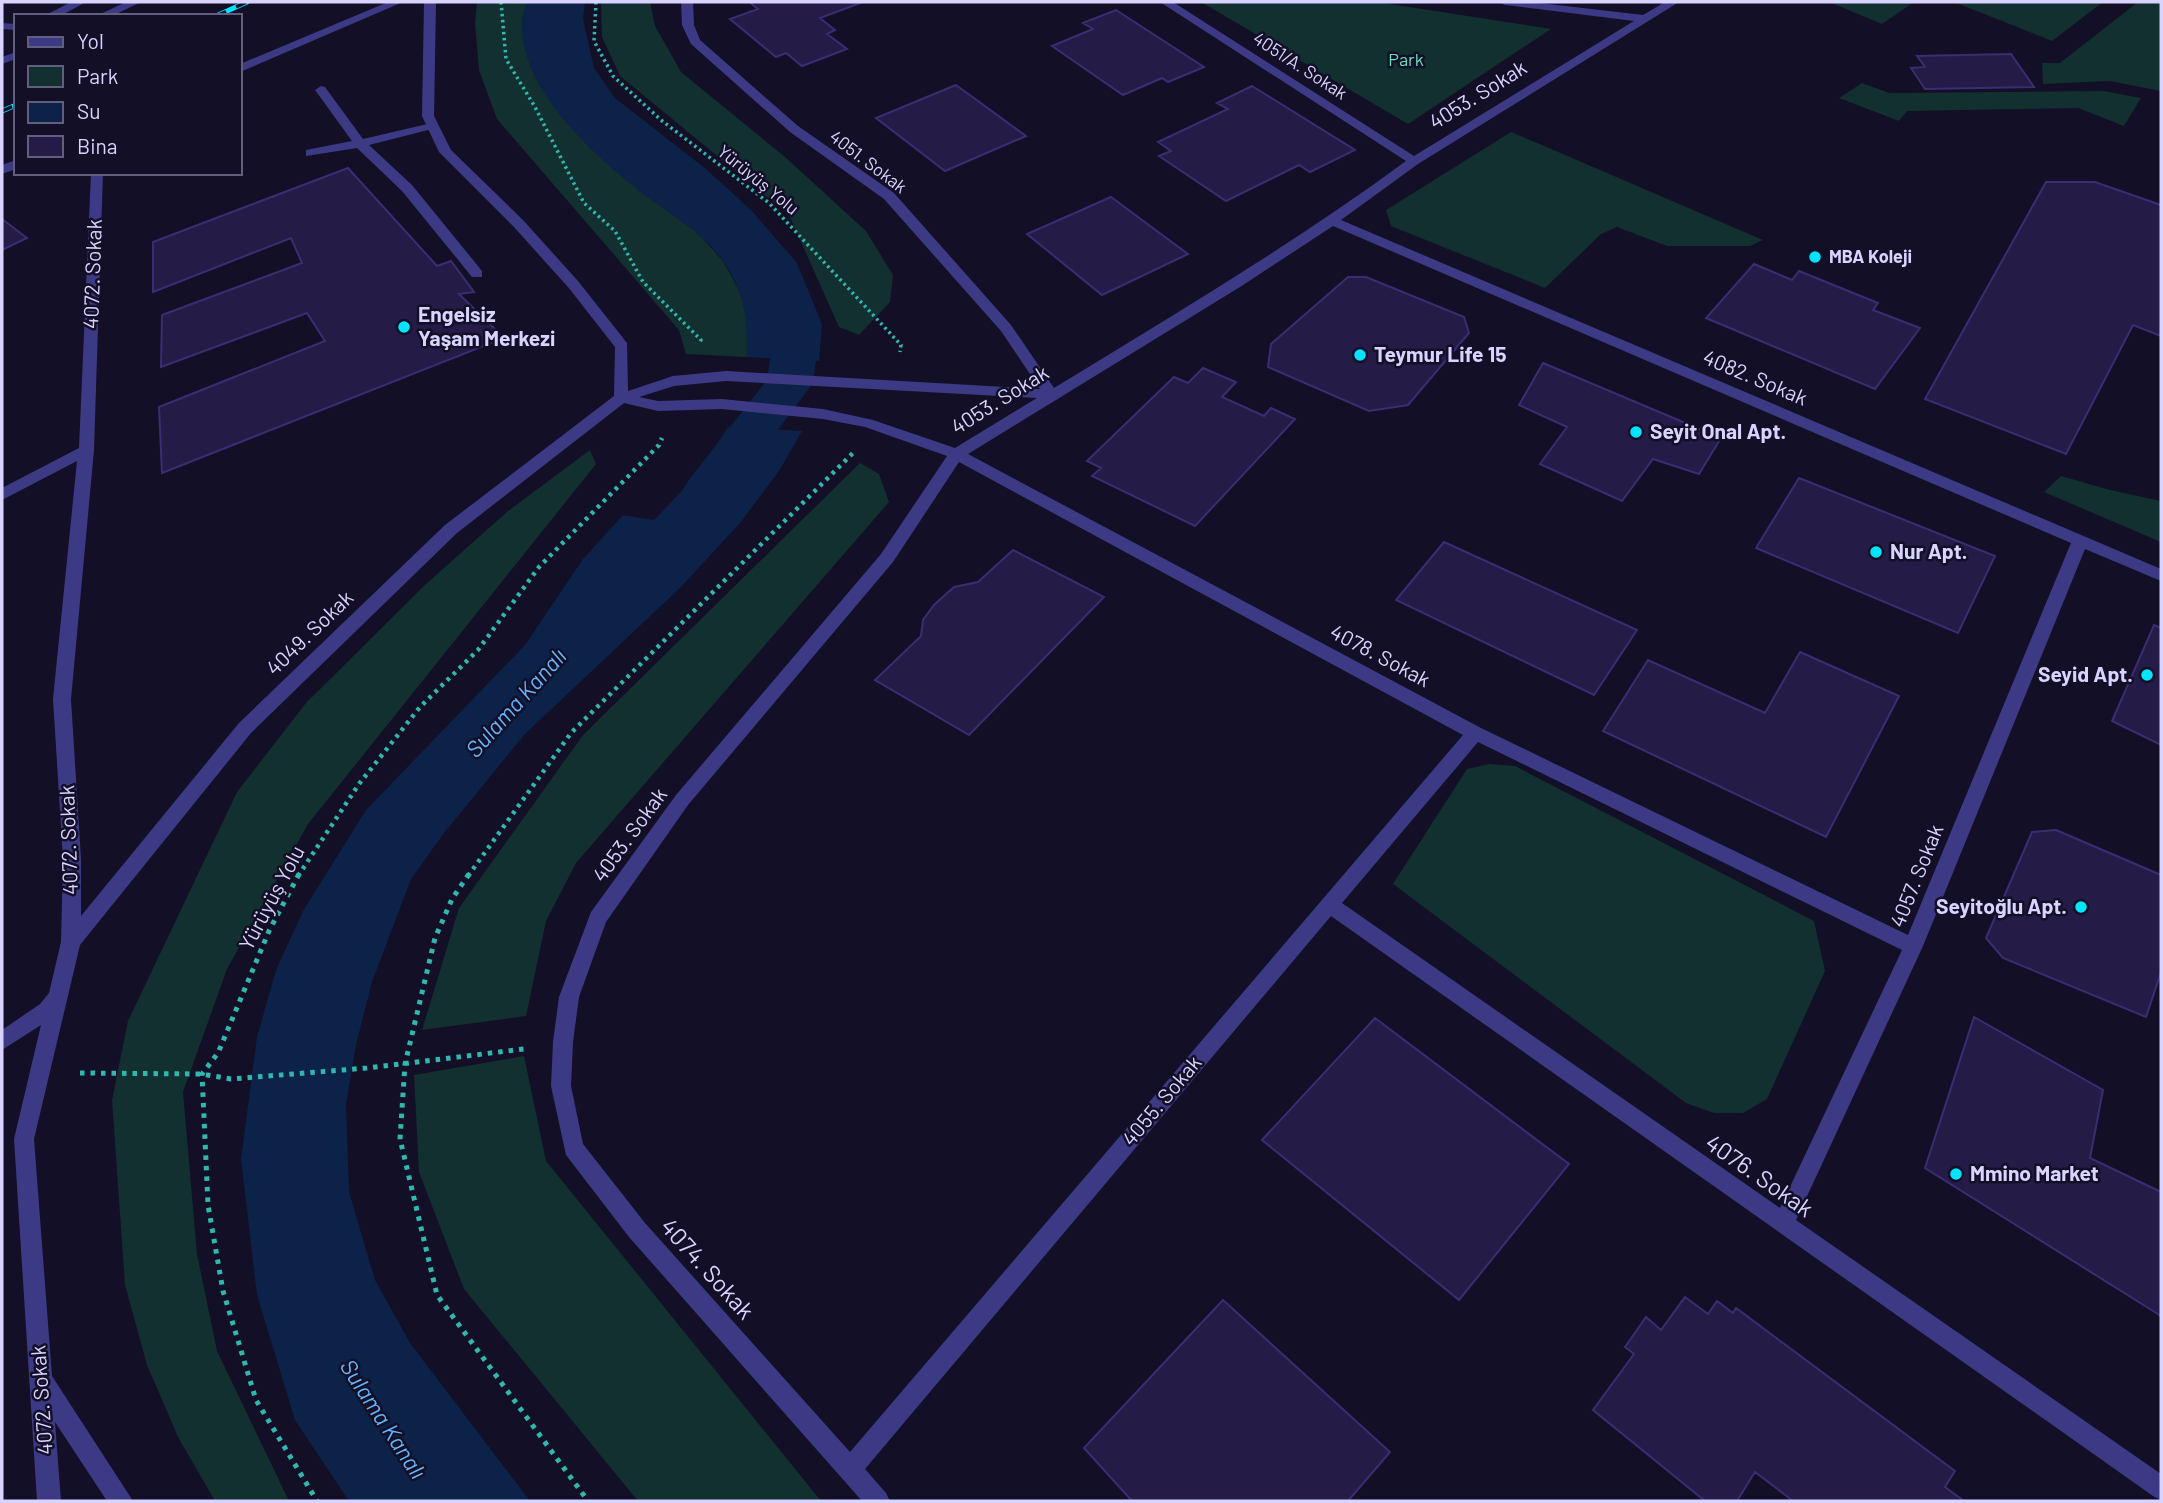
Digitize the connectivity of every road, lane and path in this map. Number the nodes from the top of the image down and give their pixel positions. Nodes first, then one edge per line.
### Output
1 (80, 2) edge
2 (135, 2) edge
3 (397, 2) edge
4 (430, 2) edge
5 (501, 2) edge
6 (596, 2) edge
7 (687, 2) edge
8 (1166, 2) edge
9 (1505, 2) edge
10 (1673, 2) edge
11 (54, 14) edge
12 (107, 14) edge
13 (1646, 19) junction
14 (242, 67) edge
15 (321, 90) dead end
16 (432, 125) junction
17 (360, 144) junction
18 (310, 153) dead end
19 (1414, 161) junction
20 (97, 175) edge
21 (1332, 221) junction
22 (477, 274) dead end
23 (673, 381) junction
24 (894, 384) junction
25 (1051, 394) junction
26 (621, 398) junction
27 (676, 405) junction
28 (86, 450) junction
29 (956, 454) junction
30 (2, 495) edge
31 (2081, 539) junction
32 (2161, 575) edge
33 (1475, 733) junction
34 (1329, 904) junction
35 (71, 942) junction
36 (1913, 946) junction
37 (59, 996) junction
38 (2, 1041) edge
39 (563, 1042) junction
40 (40, 1073) junction
41 (202, 1074) junction
42 (1783, 1225) junction
43 (41, 1381) junction
44 (850, 1469) junction
45 (2161, 1489) edge
46 (50, 1501) edge
47 (121, 1501) edge
48 (317, 1501) edge
49 (878, 1501) edge

1 - 11 street
2 - 12 street
3 - 14 street
4 - 16 street
5 - 23 path
6 - 24 path, Yürüyüş Yolu
7 - 25 street, 4051. Sokak
8 - 19 street, 4051/A. Sokak
9 - 13 street
10 - 13 street, 4053. Sokak
13 - 19 street, 4053. Sokak
15 - 17 street
16 - 17 street
16 - 26 street
17 - 18 street
17 - 22 street
19 - 21 street, 4053. Sokak
20 - 28 street, 4072. Sokak
21 - 25 street, 4053. Sokak
21 - 31 street, 4082. Sokak
23 - 24 street, 4049. Sokak
23 - 26 street, 4049. Sokak
24 - 25 street, 4049. Sokak
25 - 29 street, 4053. Sokak
26 - 27 street, 4078. Sokak
26 - 35 street, 4049. Sokak
27 - 29 street, 4078. Sokak
27 - 41 path, Yürüyüş Yolu
28 - 30 street
28 - 35 street, 4072. Sokak
29 - 33 street, 4078. Sokak
29 - 39 street, 4053. Sokak
31 - 32 street, 4082. Sokak
31 - 36 street, 4057. Sokak
33 - 34 street, 4055. Sokak
33 - 36 street, 4078. Sokak
34 - 42 street, 4076. Sokak
34 - 44 street, 4055. Sokak
35 - 37 street, 4072. Sokak
36 - 42 street, 4057. Sokak
37 - 38 street
37 - 40 street, 4072. Sokak
39 - 41 path
39 - 44 street, 4074. Sokak
40 - 41 path
40 - 43 street, 4072. Sokak
41 - 48 path
42 - 45 street, 4076. Sokak
43 - 46 street, 4072. Sokak
43 - 47 street
44 - 49 street, 4074. Sokak

